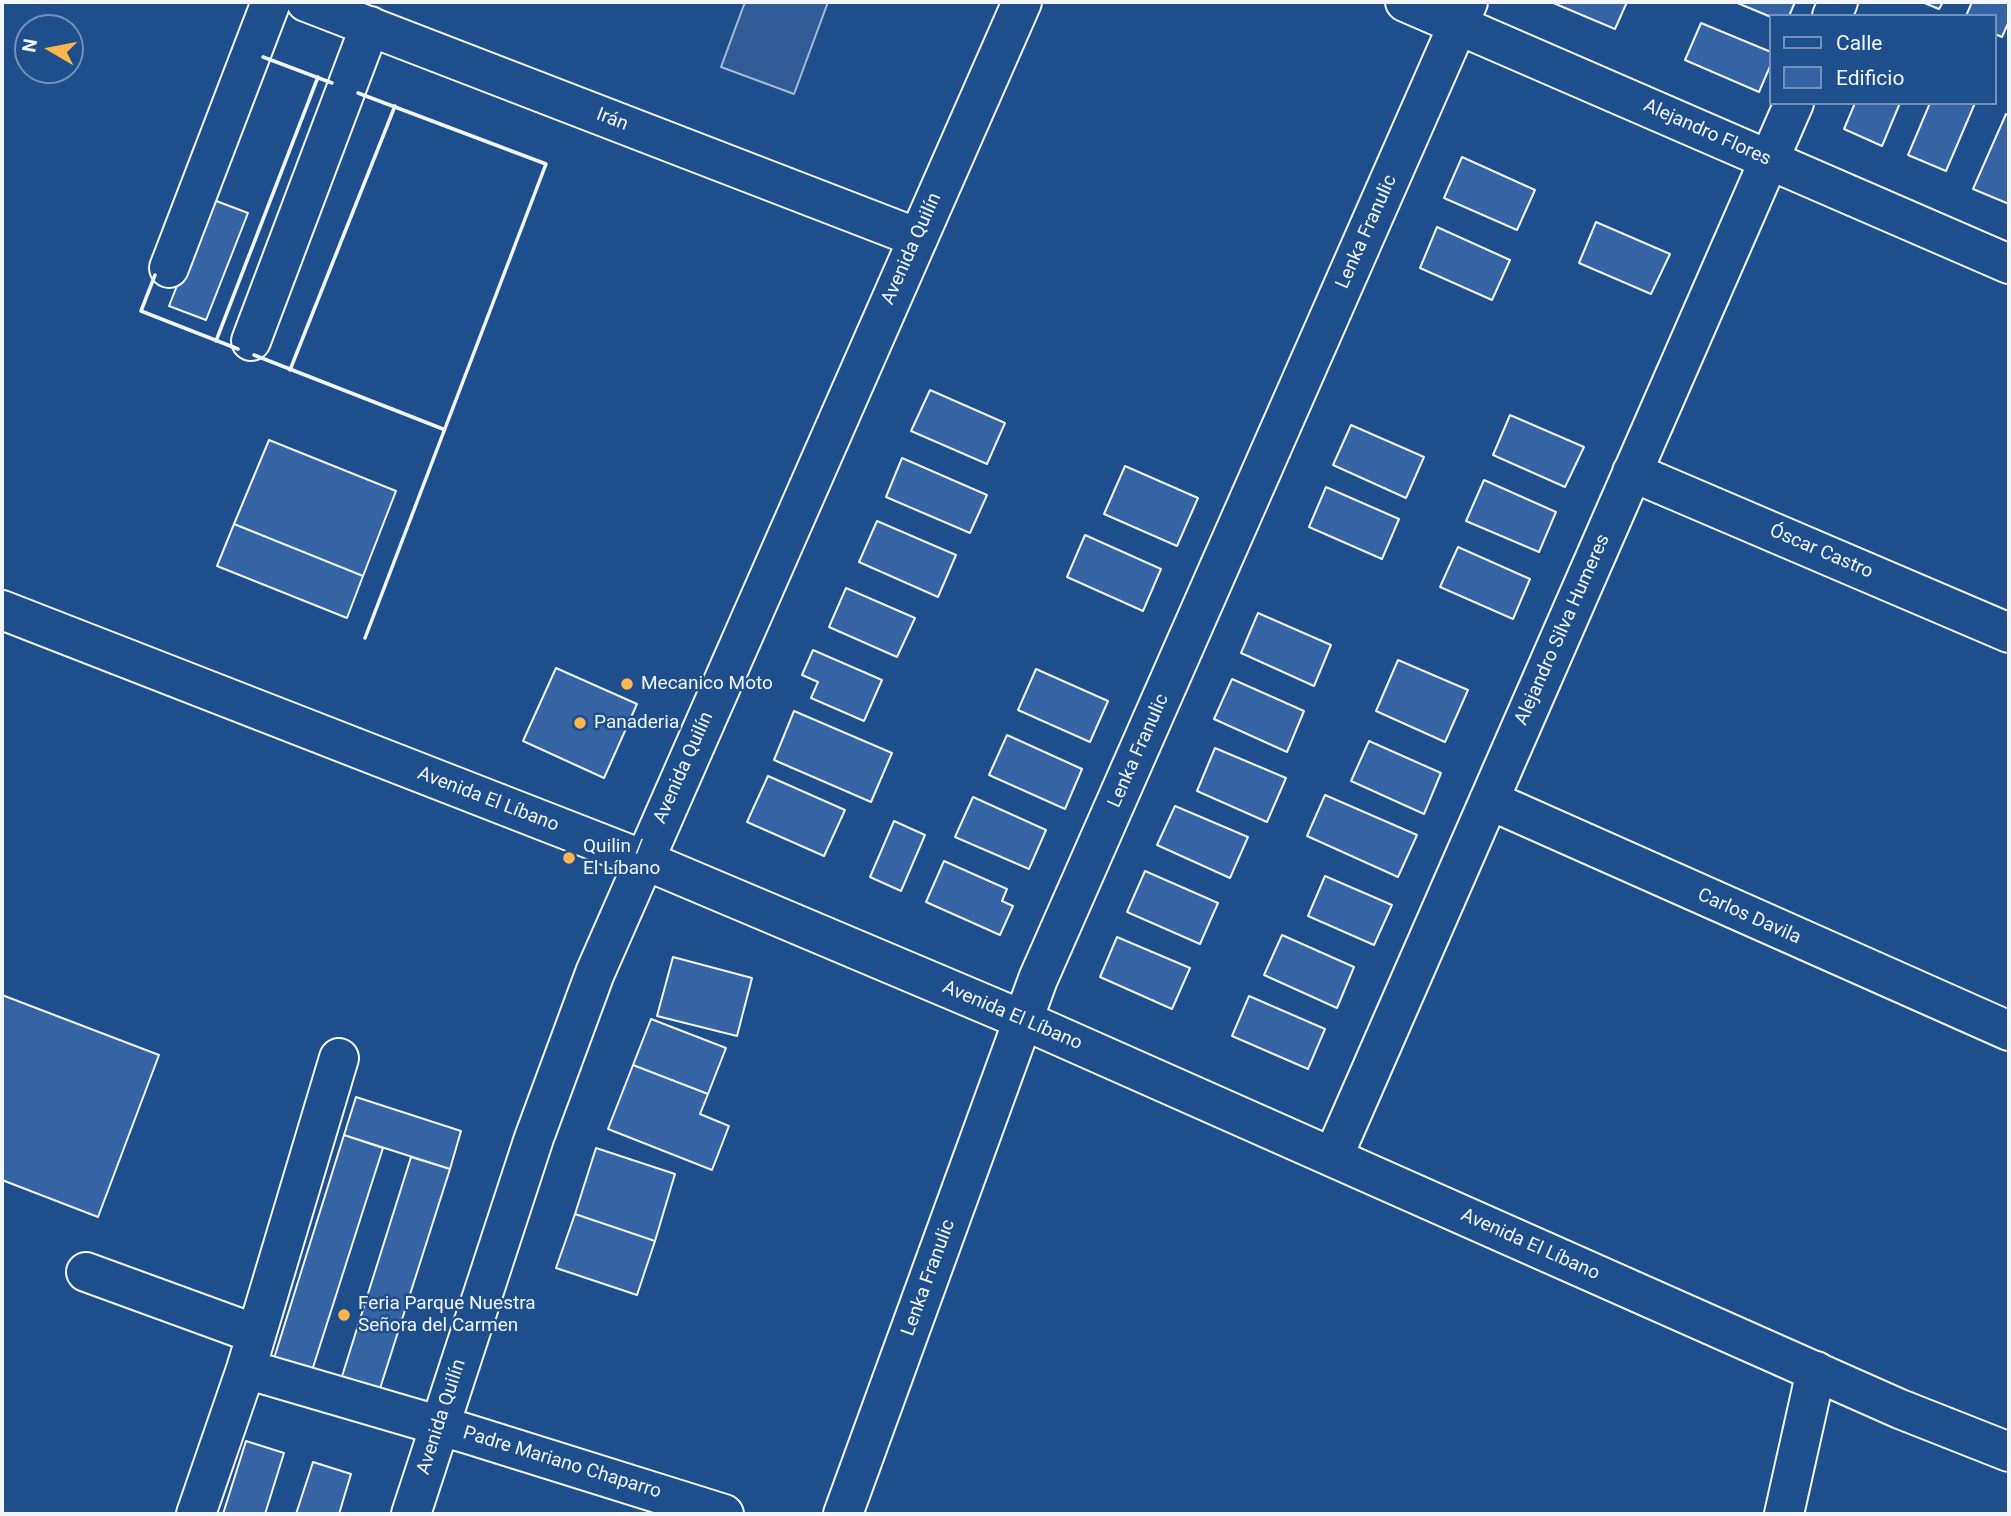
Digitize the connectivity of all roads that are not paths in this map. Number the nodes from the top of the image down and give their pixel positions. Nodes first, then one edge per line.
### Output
1 (271, 2) edge
2 (306, 2) edge
3 (1021, 2) edge
4 (1405, 2) edge
5 (1463, 13) edge
6 (370, 26) junction
7 (1793, 105) edge
8 (1769, 160) junction
9 (918, 237) junction
10 (2009, 264) edge
11 (169, 268) dead end
12 (251, 341) dead end
13 (1632, 472) junction
14 (2, 610) edge
15 (2009, 633) edge
16 (1489, 800) junction
17 (643, 860) junction
18 (1023, 1020) junction
19 (2009, 1031) edge
20 (339, 1058) dead end
21 (1333, 1157) junction
22 (86, 1272) dead end
23 (251, 1352) junction
24 (1816, 1371) junction
25 (439, 1426) junction
26 (2009, 1452) edge
27 (196, 1514) edge
28 (411, 1514) edge
29 (724, 1514) edge
30 (843, 1514) edge
31 (1784, 1514) edge

1 - 11 street
2 - 6 street, Irán
3 - 9 street, Avenida Quilín
4 - 5 street, Alejandro Flores
5 - 8 street, Alejandro Flores
5 - 18 street, Lenka Franulic
6 - 9 street, Irán
6 - 12 street
7 - 8 street, Alejandro Silva Humeres
8 - 10 street, Alejandro Flores
8 - 13 street, Alejandro Silva Humeres
9 - 17 street, Avenida Quilín
13 - 15 street, Óscar Castro
13 - 16 street, Alejandro Silva Humeres
14 - 17 street, Avenida El Líbano
16 - 19 street, Carlos Davila
16 - 21 street, Alejandro Silva Humeres
17 - 18 street, Avenida El Líbano
17 - 25 street, Avenida Quilín
18 - 21 street, Avenida El Líbano
18 - 30 street, Lenka Franulic
20 - 23 street
21 - 24 street, Avenida El Líbano
22 - 23 street, Padre Mariano Chaparro
23 - 25 street, Padre Mariano Chaparro
23 - 27 street
24 - 26 street, Avenida El Líbano
24 - 31 street
25 - 28 street, Avenida Quilín
25 - 29 street, Padre Mariano Chaparro

